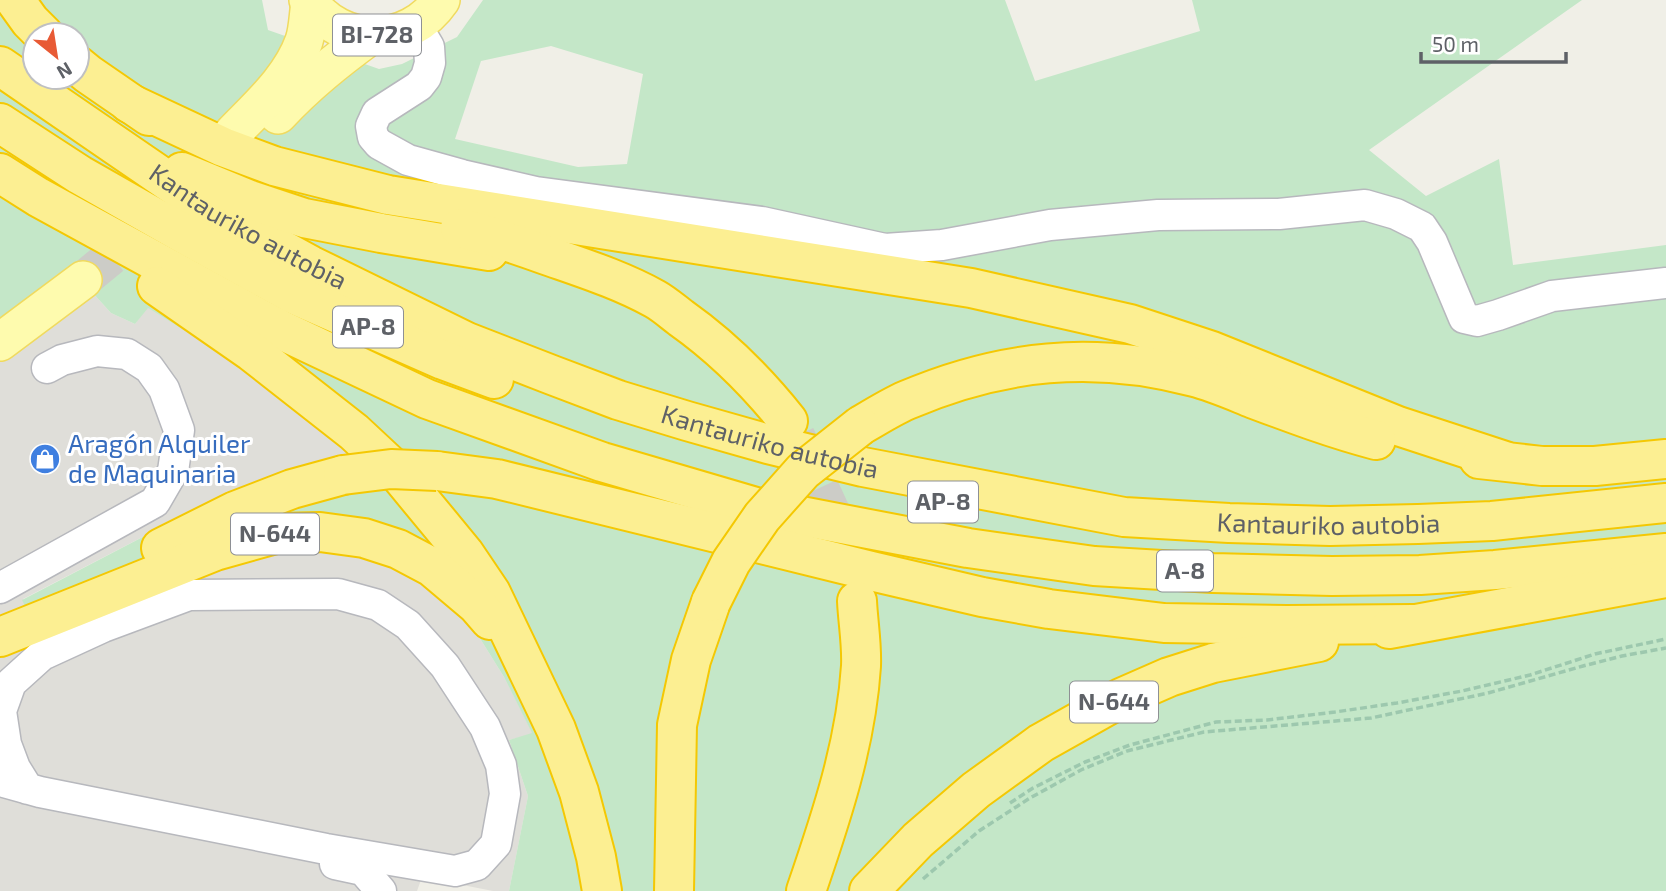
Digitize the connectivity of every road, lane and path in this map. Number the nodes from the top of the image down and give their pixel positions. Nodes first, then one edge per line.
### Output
1 (15, 0) edge
2 (309, 1) edge
3 (429, 12) edge
4 (30, 21) edge
5 (370, 36) junction
6 (0, 66) edge
7 (91, 75) edge
8 (129, 103) junction
9 (0, 122) edge
10 (109, 142) junction
11 (0, 173) edge
12 (38, 197) junction
13 (576, 265) junction
14 (1666, 284) edge
15 (0, 320) edge
16 (0, 342) edge
17 (47, 368) dead end
18 (789, 421) tunnel mouth
19 (1666, 459) edge
20 (1505, 461) junction
21 (1666, 503) edge
22 (1124, 517) junction
23 (1666, 553) edge
24 (1666, 578) edge
25 (0, 588) edge
26 (857, 601) tunnel mouth
27 (1414, 624) junction
28 (0, 637) edge
29 (1666, 639) edge
30 (1666, 648) edge
31 (523, 660) junction
32 (13, 784) edge
33 (1003, 808) dead end
34 (972, 830) dead end
35 (962, 838) dead end
36 (917, 885) dead end
37 (380, 891) edge
38 (602, 891) edge
39 (674, 891) edge
40 (806, 891) edge
41 (869, 891) edge

1 - 4 highway
2 - 5 main road, BI-728
2 - 5 main road, BI-728
3 - 5 main road, BI-728
3 - 14 street
6 - 10 highway, Kantauriko autobia / A-8
7 - 8 highway
8 - 13 highway
8 - 20 highway
9 - 22 highway, AP-8
10 - 13 highway
10 - 22 highway, Kantauriko autobia / A-8
11 - 12 highway, Kantauriko autobia / A-8
12 - 23 highway, Kantauriko autobia / A-8
12 - 31 highway, N-644
13 - 18 highway
15 - 16 main road
17 - 25 street
19 - 20 highway
20 - 39 highway, bridge
21 - 22 highway, Kantauriko autobia / A-8
24 - 27 highway
26 - 40 highway
27 - 28 highway, bridge
27 - 41 highway, N-644
28 - 31 highway, N-644
29 - 33 path
30 - 36 path
31 - 38 highway, N-644
32 - 32 street
32 - 37 street
34 - 35 path

